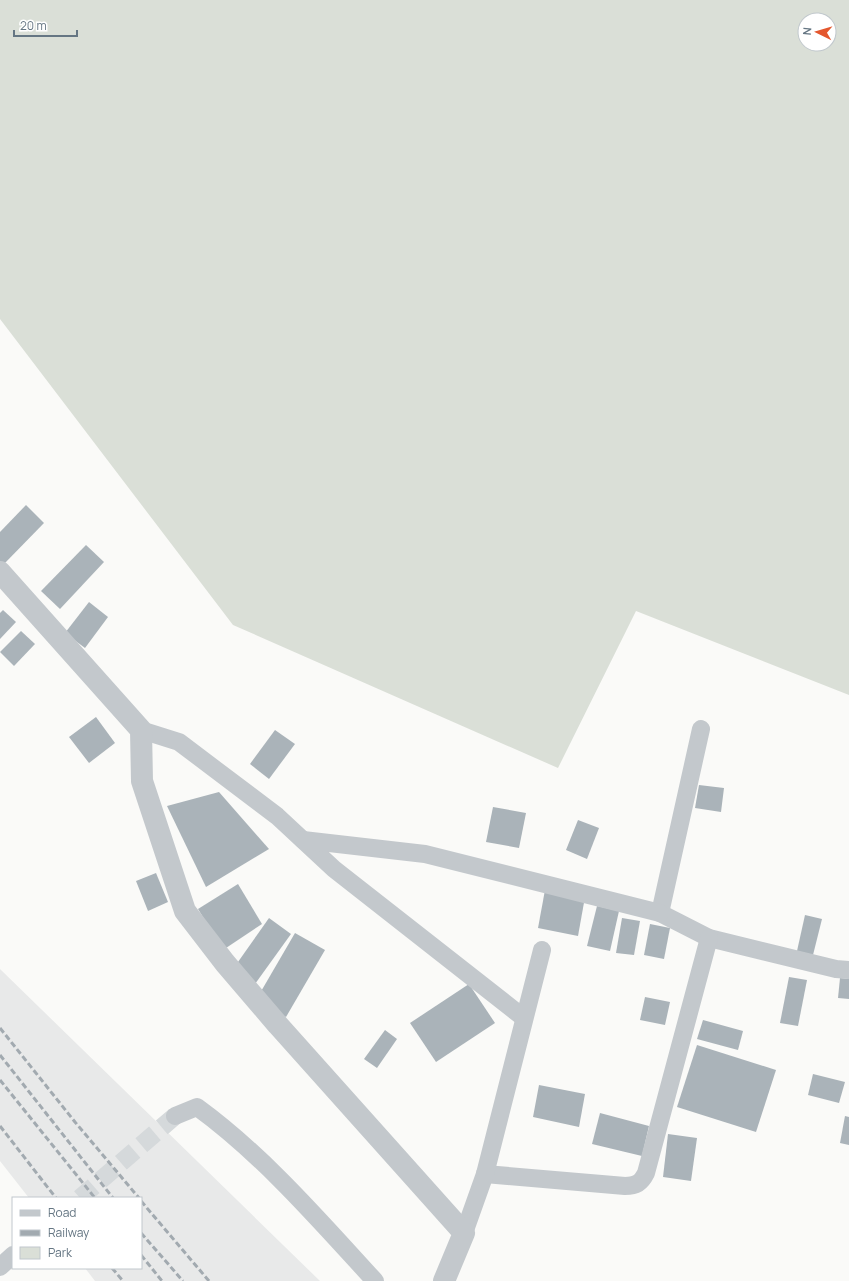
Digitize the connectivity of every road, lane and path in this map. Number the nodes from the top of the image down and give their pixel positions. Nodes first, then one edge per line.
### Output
1 (0, 572) edge
2 (701, 729) dead end
3 (141, 730) junction
4 (303, 840) junction
5 (660, 913) junction
6 (709, 938) junction
7 (542, 950) dead end
8 (849, 970) edge
9 (524, 1018) junction
10 (175, 1116) tunnel mouth
11 (485, 1174) junction
12 (464, 1233) junction
13 (12, 1256) edge
14 (0, 1267) edge
15 (375, 1281) edge
16 (444, 1281) edge

1 - 3 street
2 - 5 street
3 - 4 street
3 - 12 street
4 - 5 street
4 - 9 street
5 - 6 street
6 - 8 street
6 - 11 street
7 - 9 street
9 - 11 street
10 - 15 street
11 - 12 street
12 - 16 street
13 - 14 street

